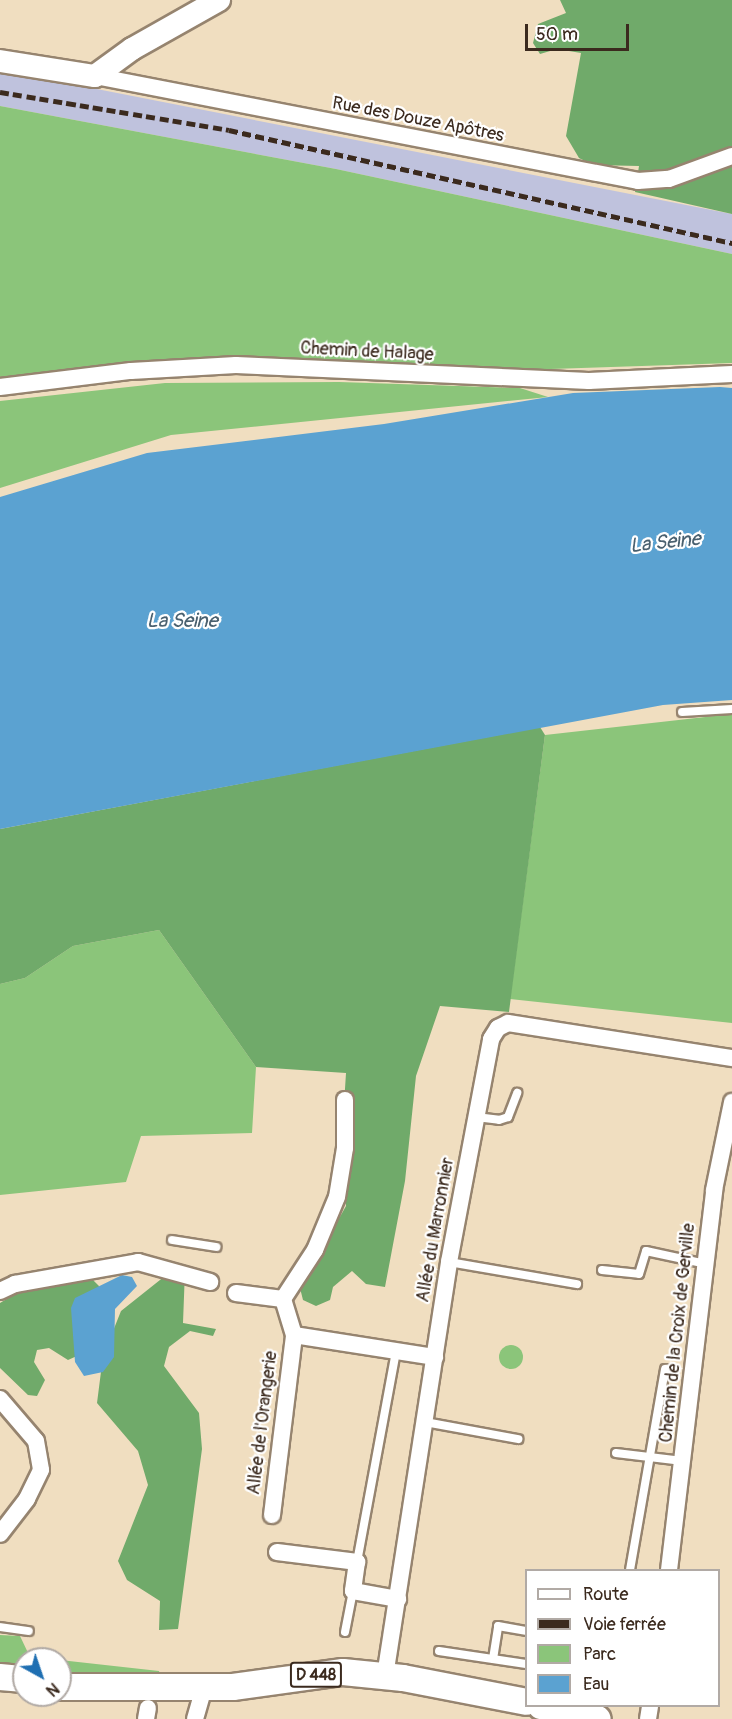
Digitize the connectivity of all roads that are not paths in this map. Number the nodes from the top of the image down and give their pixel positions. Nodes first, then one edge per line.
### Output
1 (219, 0) edge
2 (0, 60) edge
3 (95, 76) junction
4 (732, 156) edge
5 (732, 374) edge
6 (0, 387) edge
7 (732, 709) edge
8 (682, 712) dead end
9 (732, 1058) edge
10 (517, 1093) dead end
11 (345, 1100) dead end
12 (732, 1102) edge
13 (476, 1117) junction
14 (172, 1239) dead end
15 (216, 1248) dead end
16 (449, 1262) junction
17 (706, 1264) junction
18 (602, 1270) dead end
19 (210, 1282) dead end
20 (577, 1284) dead end
21 (0, 1291) edge
22 (236, 1293) dead end
23 (283, 1299) junction
24 (294, 1335) junction
25 (396, 1351) junction
26 (435, 1357) junction
27 (665, 1370) dead end
28 (0, 1399) edge
29 (425, 1422) junction
30 (518, 1438) dead end
31 (615, 1453) dead end
32 (652, 1458) junction
33 (684, 1461) junction
34 (272, 1515) dead end
35 (0, 1534) edge
36 (277, 1552) dead end
37 (357, 1562) junction
38 (630, 1569) edge
39 (669, 1569) edge
40 (353, 1591) junction
41 (398, 1599) junction
42 (0, 1627) edge
43 (29, 1631) dead end
44 (525, 1631) edge
45 (345, 1632) dead end
46 (439, 1651) dead end
47 (494, 1659) junction
48 (525, 1664) edge
49 (385, 1676) junction
50 (72, 1683) edge
51 (115, 1686) junction
52 (204, 1687) junction
53 (72, 1688) edge
54 (525, 1702) edge
55 (545, 1707) edge
56 (195, 1719) edge
57 (598, 1719) edge

1 - 3 street
2 - 3 street
3 - 4 street, Rue des Douze Apôtres
5 - 6 street, Chemin de Halage
7 - 8 lane
9 - 13 street, Allée du Marronnier
10 - 13 lane
11 - 23 street
12 - 17 street, Chemin de la Croix de Gerville
13 - 16 street, Allée du Marronnier
14 - 15 lane
16 - 20 lane
16 - 26 street, Allée du Marronnier
17 - 18 lane
17 - 33 street, Chemin de la Croix de Gerville
19 - 21 street
22 - 23 street
23 - 24 street
24 - 25 street
24 - 34 street, Allée de l'Orangerie
25 - 26 street
25 - 37 lane
26 - 29 street, Allée du Marronnier
27 - 32 lane
28 - 35 street
29 - 30 lane
29 - 41 street, Allée du Marronnier
31 - 32 lane
32 - 33 lane
32 - 38 lane
33 - 39 street, Chemin de la Croix de Gerville
36 - 37 street
37 - 40 street
40 - 41 street
40 - 45 lane
41 - 49 street, Allée du Marronnier
42 - 43 lane
44 - 47 lane
46 - 47 lane
47 - 48 lane
49 - 52 main road, D 448
49 - 54 main road, D 448
50 - 51 main road, D 448
51 - 52 main road, D 448
51 - 53 main road, D 448
52 - 56 street
55 - 57 main road

